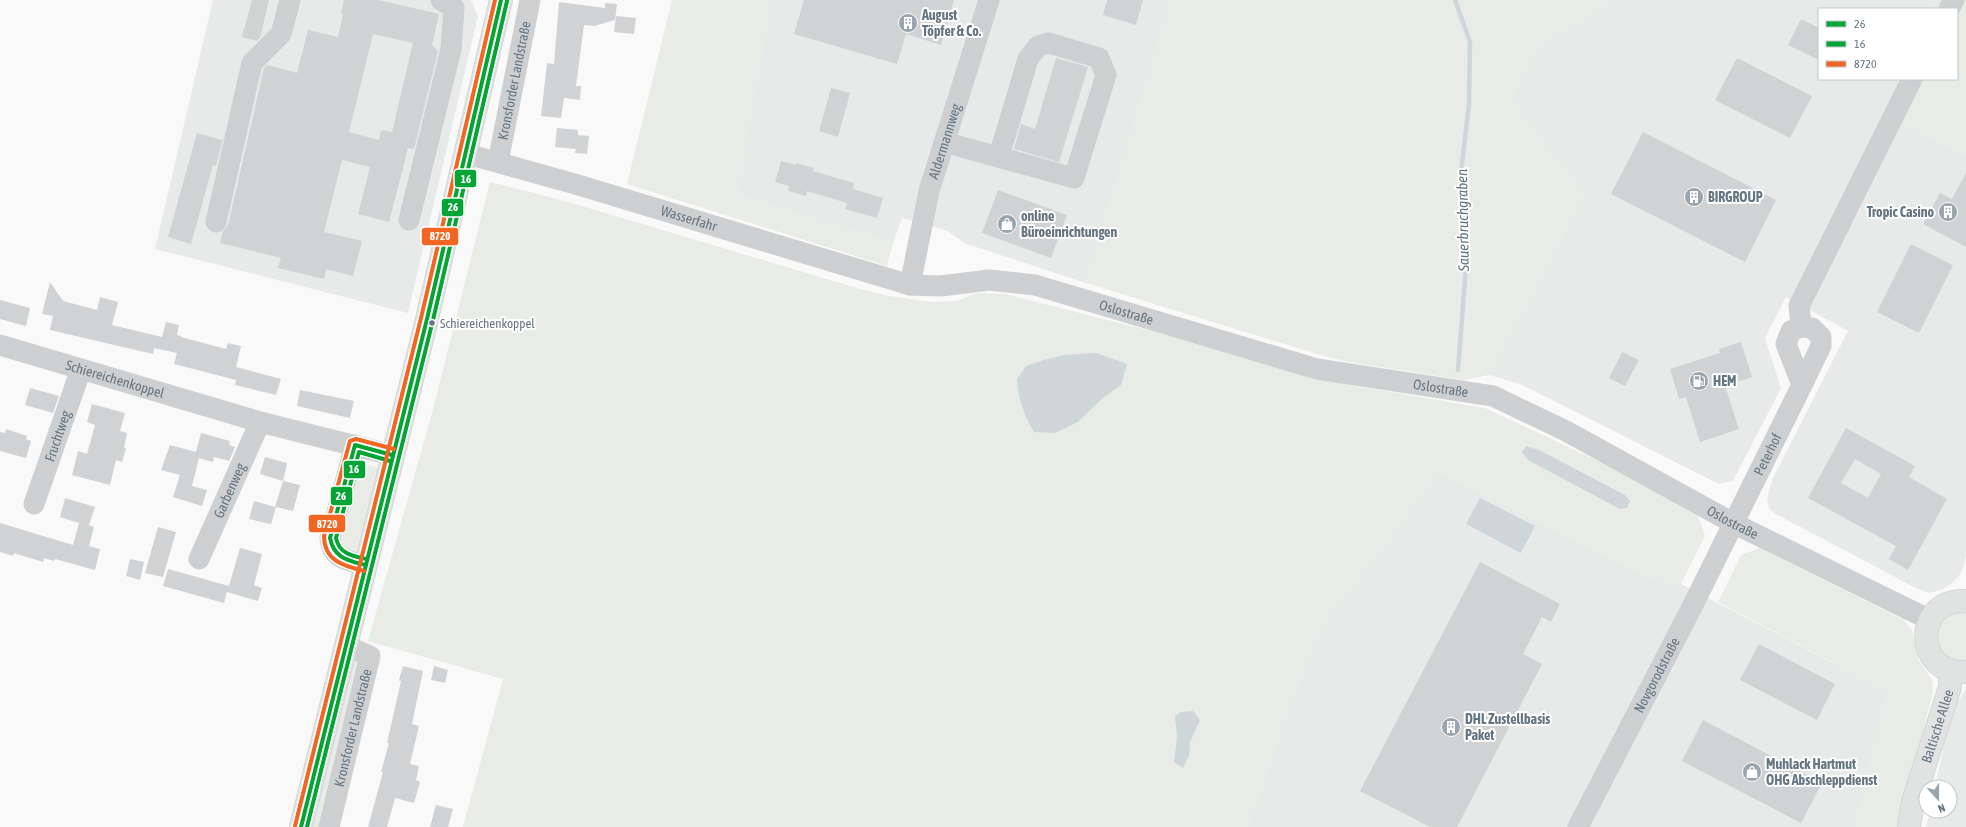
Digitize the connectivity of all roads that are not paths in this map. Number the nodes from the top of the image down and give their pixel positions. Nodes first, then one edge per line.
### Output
1 (290, 0) edge
2 (441, 0) edge
3 (501, 0) edge
4 (530, 0) edge
5 (989, 0) edge
6 (1912, 80) edge
7 (944, 142) junction
8 (466, 154) junction
9 (999, 156) junction
10 (498, 162) junction
11 (409, 220) dead end
12 (216, 222) dead end
13 (910, 286) junction
14 (1801, 327) junction
15 (0, 345) edge
16 (81, 368) junction
17 (1802, 385) junction
18 (260, 422) junction
19 (355, 444) junction
20 (392, 455) junction
21 (34, 504) dead end
22 (1733, 523) junction
23 (199, 559) dead end
24 (365, 565) junction
25 (1966, 601) edge
26 (1930, 620) junction
27 (345, 645) junction
28 (1958, 672) edge
29 (301, 827) edge
30 (329, 827) edge
31 (1578, 827) edge
32 (1908, 827) edge

1 - 12 street
2 - 11 street
3 - 8 main road, Kronsforder Landstraße
4 - 10 street, Kronsforder Landstraße
5 - 7 street, Aldermannweg
6 - 14 street
7 - 9 street
7 - 13 street, Aldermannweg
8 - 10 street, Wasserfahr
8 - 20 main road, Kronsforder Landstraße
9 - 9 street
10 - 13 street, Wasserfahr
13 - 22 street, Oslostraße
14 - 17 street
14 - 17 street, Peterhof
15 - 16 street, Schiereichenkoppel
16 - 18 street, Schiereichenkoppel
16 - 21 street, Fruchtweg
17 - 22 street, Peterhof
18 - 19 street, Schiereichenkoppel
18 - 23 street, Garbenweg
19 - 20 street, Schiereichenkoppel
19 - 24 street
20 - 24 main road, Kronsforder Landstraße
22 - 26 street, Oslostraße
22 - 31 street, Novgorodstraße
24 - 27 main road, Kronsforder Landstraße
25 - 26 main road
26 - 28 main road, Baltische Allee
27 - 29 main road, Kronsforder Landstraße
27 - 30 street, Kronsforder Landstraße
28 - 32 main road, Baltische Allee

